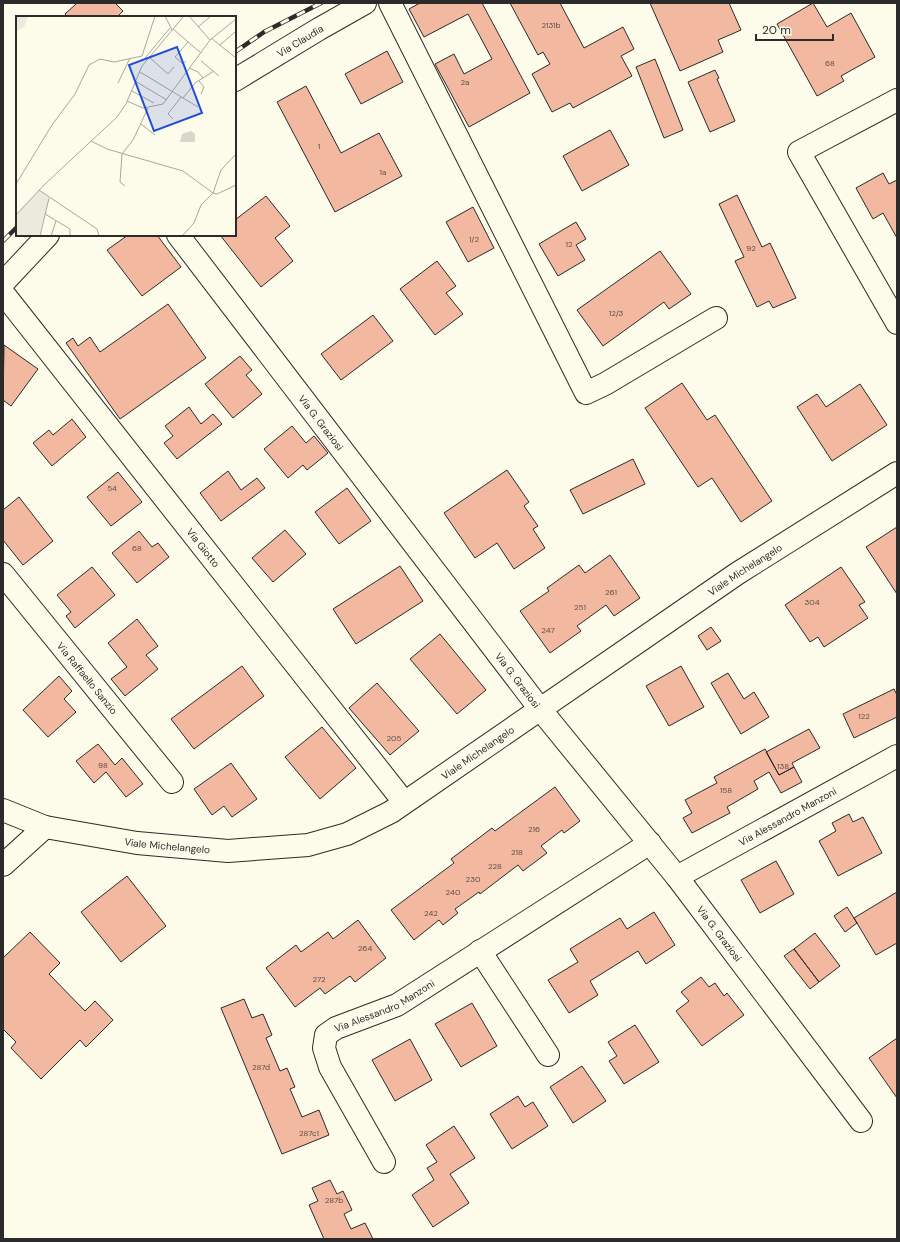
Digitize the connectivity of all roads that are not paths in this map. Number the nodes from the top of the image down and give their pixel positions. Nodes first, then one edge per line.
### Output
1 (365, 3) edge
2 (390, 3) edge
3 (236, 79) edge
4 (897, 100) edge
5 (47, 236) edge
6 (179, 236) edge
7 (3, 284) edge
8 (3, 293) edge
9 (716, 318) dead end
10 (897, 323) edge
11 (897, 472) edge
12 (3, 574) edge
13 (540, 709) junction
14 (897, 756) edge
15 (172, 782) dead end
16 (404, 802) junction
17 (3, 810) edge
18 (45, 826) junction
19 (650, 843) junction
20 (3, 865) edge
21 (677, 877) junction
22 (480, 951) junction
23 (548, 1055) dead end
24 (861, 1121) dead end
25 (384, 1162) dead end

1 - 3 street, Via Claudia
2 - 9 street
4 - 10 street
5 - 7 street
6 - 13 street, Via G. Graziosi
8 - 16 street, Via Giotto
11 - 13 street, Viale Michelangelo
12 - 15 street, Via Raffaello Sanzio
13 - 16 street, Viale Michelangelo
13 - 19 street, Via G. Graziosi
14 - 21 street, Via Alessandro Manzoni
16 - 18 street, Viale Michelangelo
17 - 18 street, Viale Michelangelo
18 - 20 street
19 - 21 street, Via G. Graziosi
19 - 22 street, Via Alessandro Manzoni
21 - 24 street, Via G. Graziosi
22 - 23 street
22 - 25 street, Via Alessandro Manzoni

